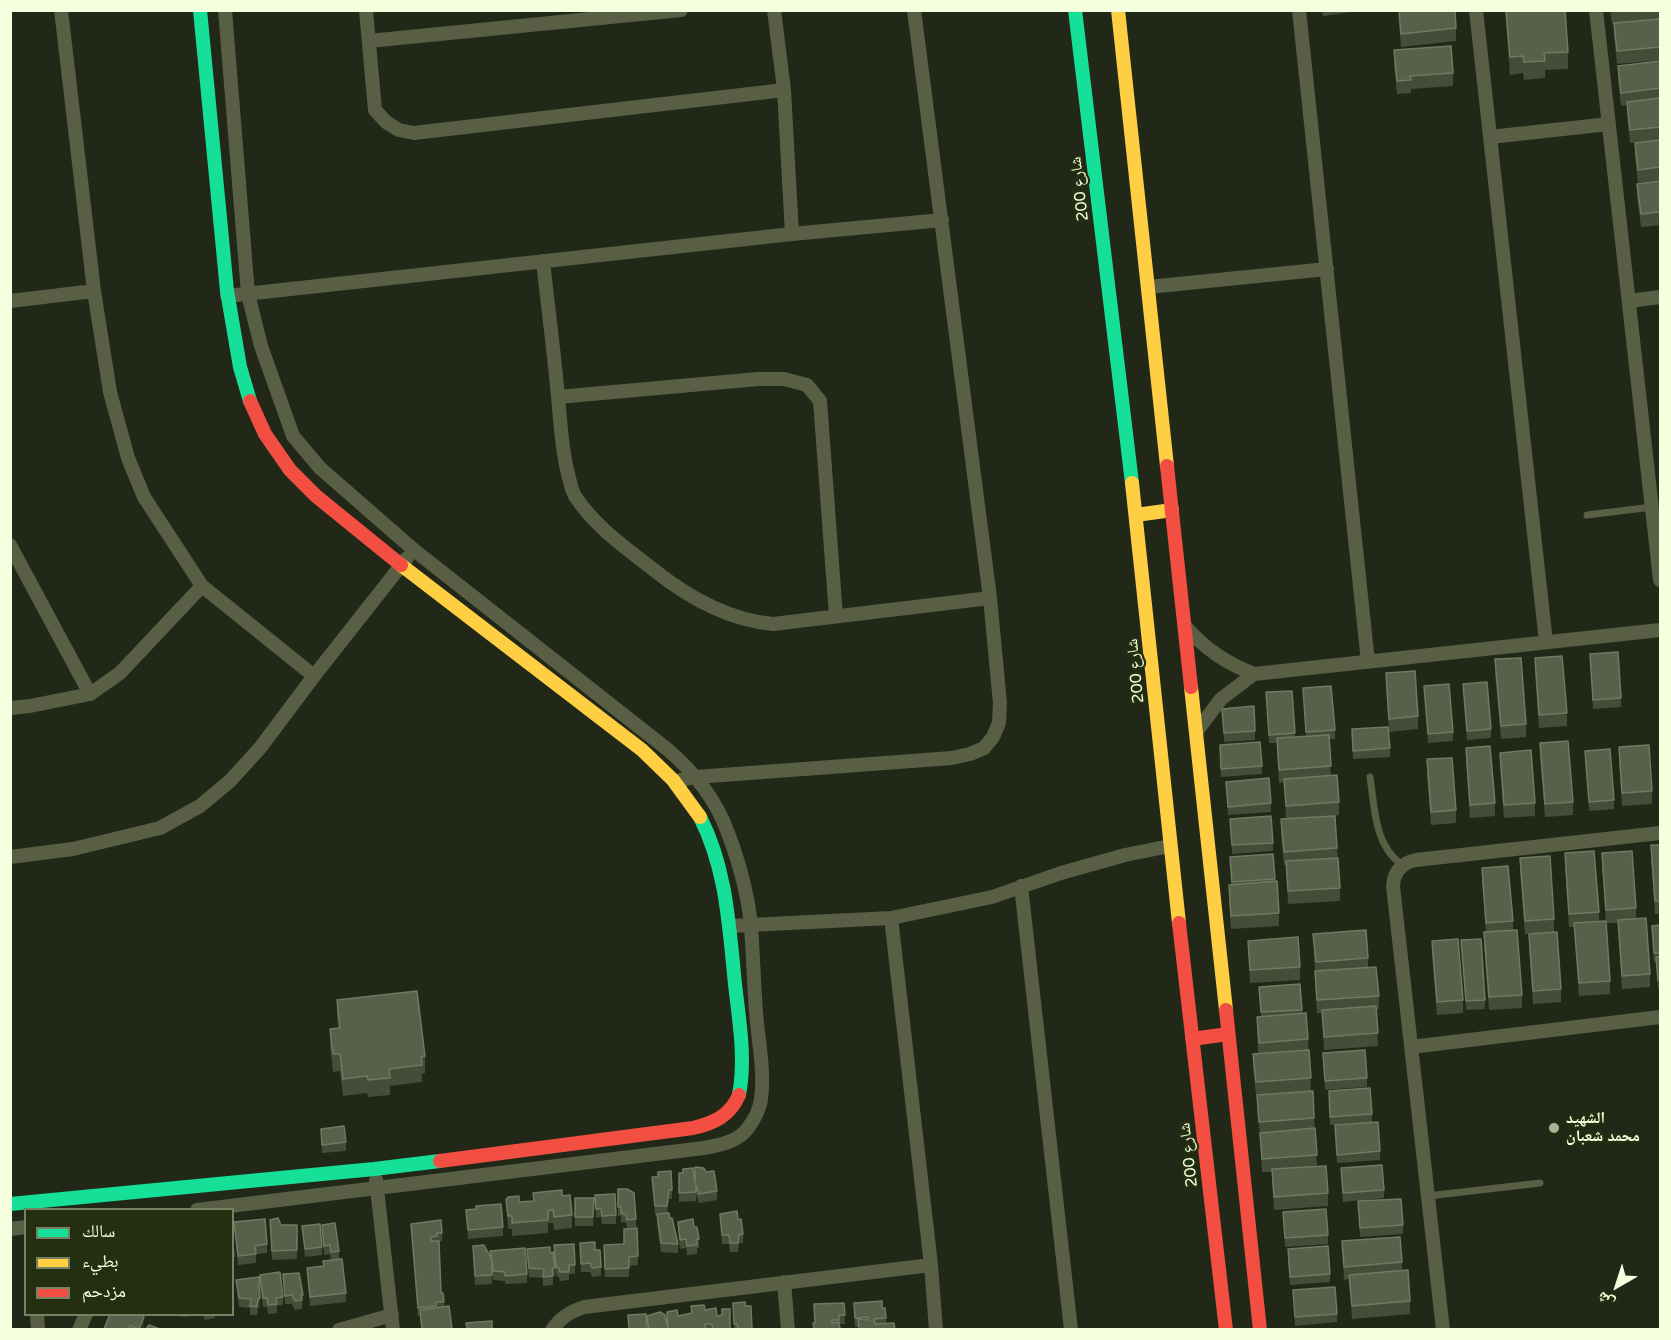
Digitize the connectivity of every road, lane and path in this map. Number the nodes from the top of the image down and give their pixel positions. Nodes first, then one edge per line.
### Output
1 (61, 10) edge
2 (200, 10) edge
3 (225, 10) edge
4 (366, 10) edge
5 (681, 10) edge
6 (774, 10) edge
7 (914, 10) edge
8 (1075, 10) edge
9 (1118, 10) edge
10 (1299, 10) edge
11 (1476, 10) edge
12 (1596, 10) edge
13 (369, 41) junction
14 (784, 90) junction
15 (1609, 124) junction
16 (1490, 136) junction
17 (942, 220) junction
18 (792, 234) junction
19 (543, 261) junction
20 (1327, 269) junction
21 (1148, 287) junction
22 (94, 291) junction
23 (248, 294) junction
24 (227, 297) junction
25 (1660, 297) edge
26 (10, 301) edge
27 (1629, 301) junction
28 (558, 397) junction
29 (1652, 507) junction
30 (1172, 510) junction
31 (1136, 515) junction
32 (1587, 515) dead end
33 (10, 545) edge
34 (414, 550) junction
35 (401, 567) junction
36 (1660, 580) edge
37 (202, 586) junction
38 (990, 598) junction
39 (836, 616) junction
40 (1185, 626) junction
41 (1660, 630) edge
42 (1546, 642) junction
43 (1368, 662) junction
44 (1254, 674) junction
45 (314, 676) junction
46 (90, 694) junction
47 (10, 708) edge
48 (1196, 732) junction
49 (696, 777) junction
50 (1370, 777) dead end
51 (676, 782) junction
52 (1660, 832) edge
53 (1170, 846) junction
54 (10, 857) edge
55 (1402, 865) junction
56 (1021, 886) junction
57 (891, 918) junction
58 (750, 924) junction
59 (730, 926) junction
60 (1660, 1017) edge
61 (1228, 1034) junction
62 (1192, 1039) junction
63 (1411, 1047) junction
64 (374, 1168) junction
65 (1540, 1183) dead end
66 (378, 1188) junction
67 (1428, 1196) junction
68 (10, 1204) edge
69 (28, 1206) edge
70 (206, 1208) edge
71 (931, 1265) junction
72 (784, 1282) junction
73 (392, 1322) edge
74 (339, 1329) edge
75 (552, 1329) edge
76 (788, 1329) edge
77 (936, 1329) edge
78 (1071, 1329) edge
79 (1226, 1329) edge
80 (1260, 1329) edge
81 (1443, 1329) edge

1 - 22 street
2 - 24 street
3 - 23 street
4 - 13 street
5 - 13 street
6 - 14 street
7 - 17 street
8 - 31 street, شارع 200
9 - 21 street
10 - 20 street
11 - 16 street
12 - 15 street
13 - 14 street
14 - 18 street
15 - 16 street
15 - 27 street
16 - 42 street
17 - 18 street
17 - 38 street
18 - 19 street
19 - 23 street
19 - 28 street
20 - 21 street
20 - 43 street
21 - 30 street
22 - 26 street
22 - 37 street
23 - 24 street
23 - 34 street
24 - 35 street
25 - 27 street
27 - 29 street
28 - 39 street
28 - 39 street
29 - 32 lane
29 - 36 street
30 - 31 street
30 - 40 street
31 - 53 street, شارع 200
33 - 46 street
34 - 35 street
34 - 49 street
35 - 45 street
35 - 51 street
37 - 45 street
37 - 46 street
38 - 39 street
38 - 49 street
40 - 44 street
40 - 48 street
41 - 42 street
42 - 43 street
43 - 44 street
44 - 48 street
45 - 54 street
46 - 47 street
48 - 61 street
49 - 51 street
49 - 58 street
50 - 55 lane
51 - 59 street
52 - 55 street
53 - 56 street
53 - 62 street, شارع 200
55 - 63 street
56 - 57 street
56 - 78 street
57 - 58 street
57 - 71 street
58 - 59 street
58 - 66 street
59 - 64 street
60 - 63 street
61 - 62 street
61 - 80 street
62 - 79 street, شارع 200
63 - 67 street
64 - 66 street
64 - 69 street
65 - 67 lane
66 - 70 street
66 - 73 street
67 - 81 street
68 - 69 street
71 - 72 street
71 - 77 street
72 - 75 street
72 - 76 street
73 - 74 street

